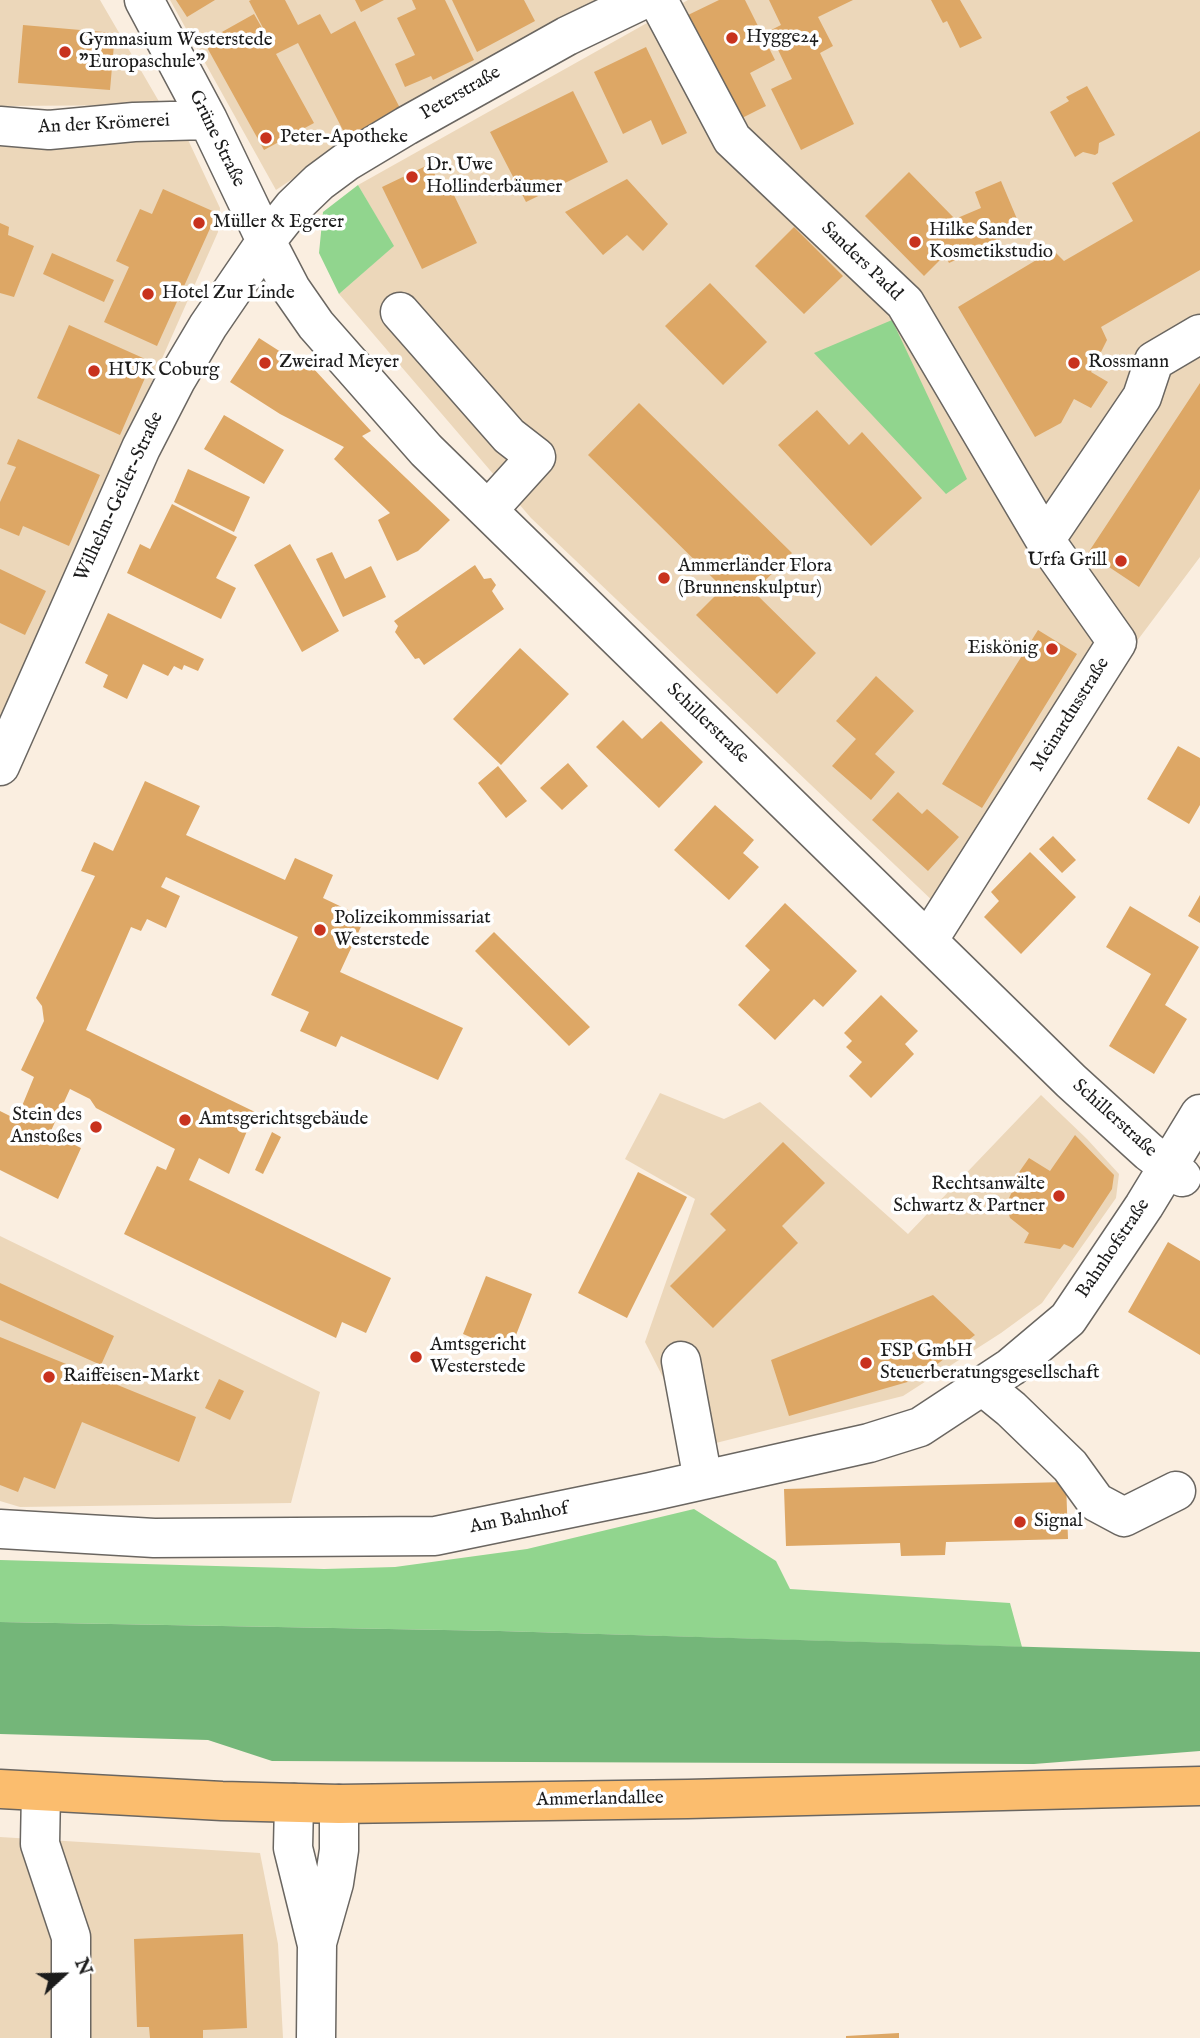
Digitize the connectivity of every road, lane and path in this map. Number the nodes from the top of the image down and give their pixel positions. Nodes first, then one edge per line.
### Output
1 (144, 0) edge
2 (642, 0) edge
3 (658, 0) edge
4 (208, 120) junction
5 (0, 126) edge
6 (266, 241) junction
7 (400, 312) dead end
8 (1200, 334) edge
9 (488, 510) junction
10 (1045, 540) junction
11 (0, 766) edge
12 (929, 939) junction
13 (1200, 1114) edge
14 (1174, 1172) junction
15 (681, 1362) dead end
16 (997, 1377) junction
17 (703, 1480) junction
18 (1176, 1491) dead end
19 (0, 1529) edge
20 (1200, 1786) edge
21 (0, 1789) edge
22 (41, 1791) junction
23 (294, 1803) junction
24 (339, 1804) junction
25 (317, 1945) junction
26 (71, 2038) edge
27 (316, 2038) edge

1 - 4 street, Grüne Straße
2 - 6 street, Peterstraße
3 - 10 street, Sanders Padd
4 - 5 street, An der Krömerei
4 - 6 street, Grüne Straße
6 - 9 street, Schillerstraße
6 - 11 street, Wilhelm-Geiler-Straße
7 - 9 street
8 - 10 street
9 - 12 street, Schillerstraße
10 - 12 street, Meinardusstraße
12 - 14 street, Schillerstraße
13 - 14 street, Bahnhofstraße
14 - 16 street, Bahnhofstraße
15 - 17 street
16 - 17 street, Am Bahnhof
16 - 18 street
17 - 19 street, Am Bahnhof
20 - 24 main road, Ammerlandallee
21 - 22 main road, Ammerlandallee
22 - 23 main road, Ammerlandallee
22 - 26 street
23 - 24 main road, Ammerlandallee
23 - 25 street
24 - 25 street
25 - 27 street

